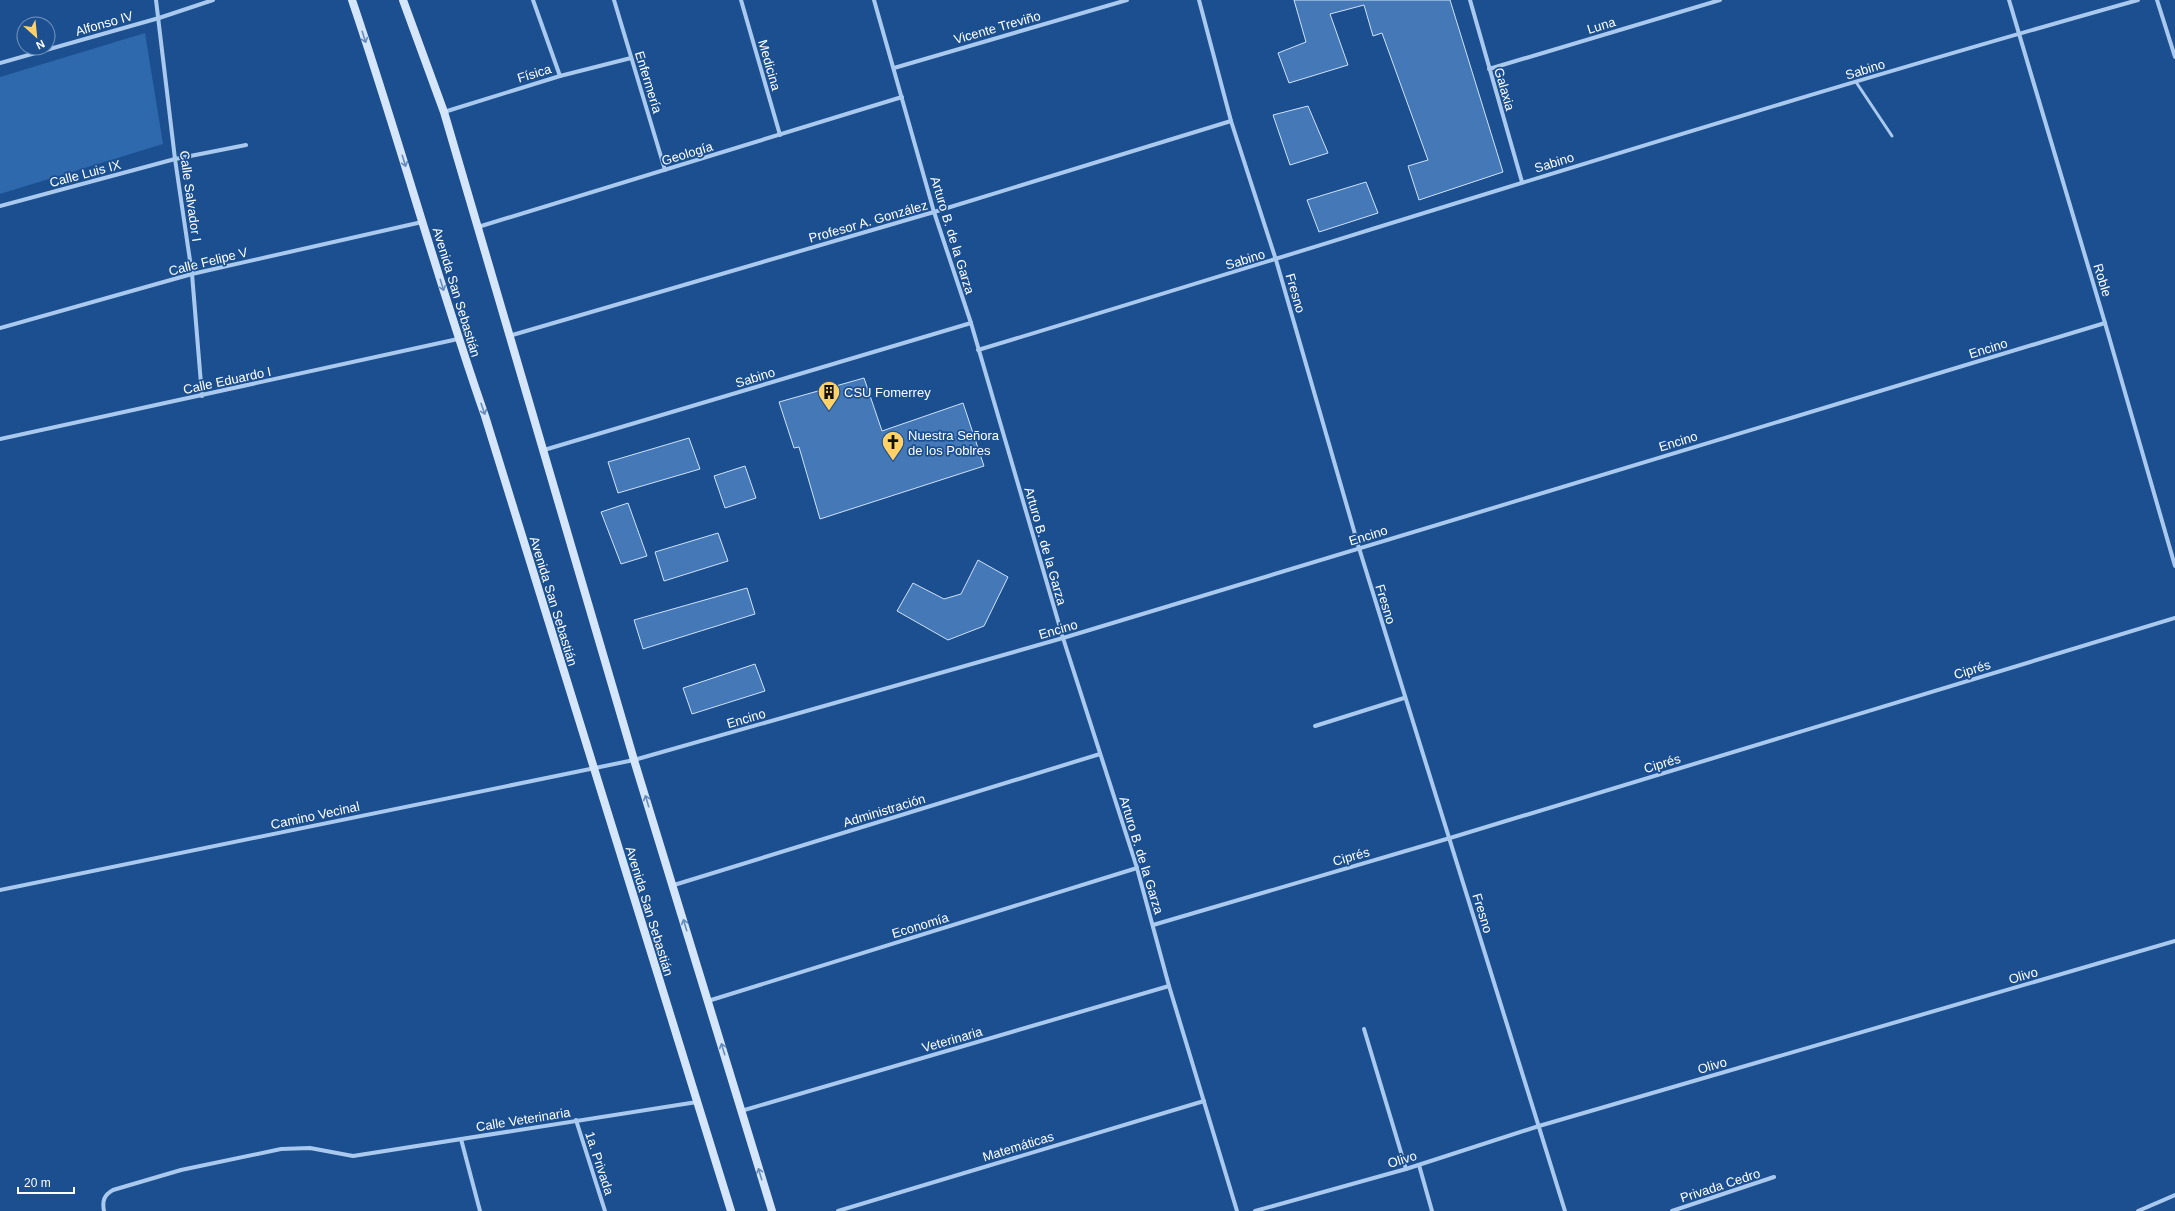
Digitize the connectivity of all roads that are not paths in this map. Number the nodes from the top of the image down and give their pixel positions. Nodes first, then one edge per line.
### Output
1 (156, 0) edge
2 (213, 0) edge
3 (352, 0) edge
4 (403, 0) edge
5 (533, 0) edge
6 (614, 0) edge
7 (741, 0) edge
8 (874, 0) edge
9 (1128, 0) edge
10 (1199, 0) edge
11 (1470, 0) edge
12 (1720, 0) edge
13 (2009, 0) edge
14 (2138, 0) edge
15 (2157, 0) edge
16 (159, 18) junction
17 (2019, 33) junction
18 (2175, 57) edge
19 (631, 58) junction
20 (0, 63) edge
21 (894, 68) junction
22 (1489, 69) junction
23 (560, 76) junction
24 (1856, 82) junction
25 (902, 97) junction
26 (444, 112) junction
27 (1231, 121) junction
28 (780, 135) junction
29 (1892, 136) dead end
30 (246, 145) dead end
31 (175, 159) junction
32 (665, 170) junction
33 (1522, 182) junction
34 (0, 206) edge
35 (934, 212) junction
36 (423, 222) junction
37 (477, 227) junction
38 (1276, 260) junction
39 (192, 274) junction
40 (971, 323) junction
41 (2105, 323) junction
42 (0, 328) edge
43 (509, 336) junction
44 (458, 339) junction
45 (978, 350) junction
46 (202, 396) junction
47 (0, 439) edge
48 (544, 450) junction
49 (1359, 548) junction
50 (2175, 566) edge
51 (2175, 618) edge
52 (1063, 638) junction
53 (1404, 698) junction
54 (1315, 726) dead end
55 (1100, 754) junction
56 (634, 760) junction
57 (592, 768) junction
58 (1450, 838) junction
59 (1138, 868) junction
60 (674, 885) junction
61 (0, 890) edge
62 (1153, 924) junction
63 (2175, 940) edge
64 (1169, 986) junction
65 (708, 1001) junction
66 (1364, 1028) dead end
67 (1204, 1101) junction
68 (697, 1102) junction
69 (741, 1111) junction
70 (576, 1120) junction
71 (1539, 1126) junction
72 (460, 1139) junction
73 (1419, 1165) junction
74 (1406, 1169) junction
75 (1774, 1177) dead end
76 (2175, 1195) edge
77 (104, 1211) edge
78 (480, 1211) edge
79 (605, 1211) edge
80 (730, 1211) edge
81 (772, 1211) edge
82 (838, 1211) edge
83 (1238, 1211) edge
84 (1255, 1211) edge
85 (1432, 1211) edge
86 (1565, 1211) edge
87 (1672, 1211) edge
88 (2138, 1211) edge

1 - 16 street, Calle Salvador I
2 - 16 street, Alfonso IV
3 -> 36 main road, Avenida San Sebastián
4 - 26 main road
5 - 23 street
6 - 19 street, Enfermería
7 - 28 street, Medicina
8 - 21 street, Arturo B. de la Garza
9 - 21 street, Vicente Treviño
10 - 27 street, Fresno
11 - 22 street, Galaxia
12 - 22 street, Luna
13 - 17 street, Roble
14 - 17 street, Sabino
15 - 18 street
16 - 20 street, Alfonso IV
16 - 31 street, Calle Salvador I
17 - 24 street, Sabino
17 - 41 street, Roble
19 - 23 street, Física
19 - 32 street, Enfermería
21 - 25 street, Arturo B. de la Garza
22 - 33 street, Galaxia
23 - 26 street, Física
24 - 29 lane
24 - 33 street, Sabino
25 - 28 street, Geología
25 - 35 street, Arturo B. de la Garza
26 - 37 main road
27 - 35 street, Profesor A. González
27 - 38 street, Fresno
28 - 32 street, Geología
30 - 31 street, Calle Luis IX
31 - 34 street, Calle Luis IX
31 - 39 street, Calle Salvador I
32 - 37 street, Geología
33 - 38 street, Sabino
35 - 40 street, Arturo B. de la Garza
35 - 43 street, Profesor A. González
36 - 39 street, Calle Felipe V
36 -> 44 main road, Avenida San Sebastián
37 - 43 main road
38 - 45 street, Sabino
38 - 49 street, Fresno
39 - 42 street, Calle Felipe V
39 - 46 street, Calle Salvador I
40 - 45 street, Arturo B. de la Garza
40 - 48 street, Sabino
41 - 49 street, Encino
41 - 50 street, Roble
43 - 48 main road
44 - 46 street, Calle Eduardo I
44 -> 57 main road, Avenida San Sebastián
45 - 52 street, Arturo B. de la Garza
46 - 47 street, Calle Eduardo I
48 - 56 main road
49 - 52 street, Encino
49 - 53 street, Fresno
51 - 58 street, Ciprés
52 - 55 street, Arturo B. de la Garza
52 - 56 street, Encino
53 - 54 street
53 - 58 street, Fresno
55 - 59 street, Arturo B. de la Garza
55 - 60 street, Administración
56 - 57 street, Camino Vecinal
60 -> 56 main road
57 - 61 street, Camino Vecinal
57 - 68 main road, Avenida San Sebastián
58 - 62 street, Ciprés
58 - 71 street, Fresno
59 - 62 street, Arturo B. de la Garza
59 - 65 street, Economía
65 -> 60 main road
62 - 64 street, Arturo B. de la Garza
63 - 71 street, Olivo
64 - 67 street, Arturo B. de la Garza
64 - 69 street, Veterinaria
69 -> 65 main road
66 - 74 street
67 - 82 street, Matemáticas
67 - 83 street, Arturo B. de la Garza
68 - 70 street, Calle Veterinaria
68 - 80 main road, Avenida San Sebastián
81 -> 69 main road
70 - 72 street, Calle Veterinaria
70 - 79 street, 1a. Privada
71 - 73 street, Olivo
71 - 86 street, Fresno
72 - 77 street, Calle Veterinaria
72 - 78 street
73 - 74 street, Olivo
73 - 85 street
74 - 84 street, Olivo
75 - 87 street, Privada Cedro
76 - 88 street

